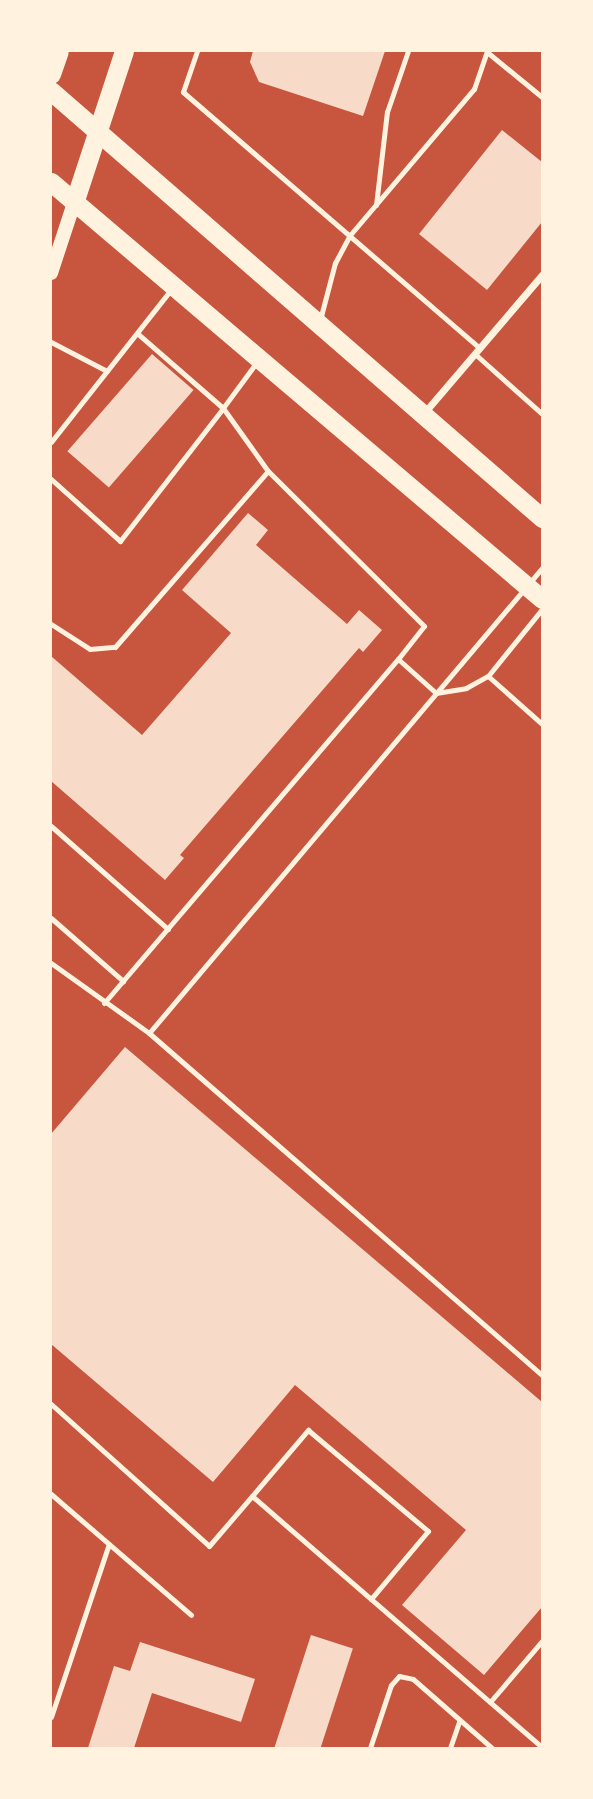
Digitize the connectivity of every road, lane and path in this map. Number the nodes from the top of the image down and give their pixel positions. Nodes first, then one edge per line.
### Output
1 (59, 51) edge
2 (124, 51) edge
3 (197, 51) edge
4 (408, 51) edge
5 (487, 51) edge
6 (51, 74) edge
7 (51, 91) edge
8 (542, 97) edge
9 (98, 131) junction
10 (51, 182) edge
11 (74, 203) junction
12 (376, 205) junction
13 (350, 235) junction
14 (51, 273) edge
15 (542, 275) edge
16 (173, 288) junction
17 (320, 322) junction
18 (137, 333) junction
19 (51, 342) edge
20 (478, 351) junction
21 (258, 361) junction
22 (107, 371) junction
23 (223, 408) junction
24 (424, 414) junction
25 (542, 414) edge
26 (51, 442) edge
27 (268, 471) junction
28 (51, 479) edge
29 (542, 518) edge
30 (542, 568) edge
31 (527, 586) junction
32 (542, 599) edge
33 (542, 609) edge
34 (51, 624) edge
35 (398, 659) junction
36 (488, 676) junction
37 (436, 693) junction
38 (542, 724) edge
39 (51, 826) edge
40 (51, 918) edge
41 (168, 929) junction
42 (51, 963) edge
43 (123, 981) junction
44 (104, 1003) junction
45 (149, 1032) junction
46 (542, 1374) edge
47 (51, 1404) edge
48 (51, 1494) edge
49 (252, 1496) junction
50 (108, 1544) junction
51 (371, 1599) junction
52 (191, 1615) dead end
53 (542, 1641) edge
54 (491, 1702) junction
55 (51, 1717) edge
56 (459, 1722) junction
57 (542, 1747) edge
58 (370, 1748) edge
59 (450, 1748) edge
60 (492, 1748) edge

1 - 6 highway
2 - 9 highway
3 - 13 lane
4 - 12 lane
5 - 8 lane
5 - 12 lane
7 - 9 highway
9 - 11 highway
9 - 17 highway
10 - 11 highway
11 - 14 main road
11 - 16 highway
12 - 13 lane
13 - 17 lane
13 - 20 lane
15 - 20 street
16 - 18 lane
16 - 21 highway
17 - 24 highway
18 - 22 lane
18 - 23 lane
19 - 22 lane
20 - 24 street
20 - 25 lane
21 - 23 lane
21 - 31 highway
22 - 26 lane
23 - 27 lane
23 - 28 lane
24 - 29 highway
27 - 34 lane
27 - 35 lane
30 - 31 lane
31 - 32 highway
31 - 37 lane
33 - 36 lane
35 - 37 lane
35 - 41 lane
36 - 37 lane
36 - 38 lane
37 - 45 lane
39 - 41 lane
40 - 43 lane
41 - 43 lane
42 - 44 lane
43 - 44 lane
44 - 45 lane
45 - 46 lane
47 - 49 lane
48 - 50 lane
49 - 51 lane
49 - 51 lane
50 - 52 lane
50 - 55 lane
51 - 54 lane
53 - 54 lane
54 - 57 lane
56 - 58 lane
56 - 59 lane
56 - 60 lane

